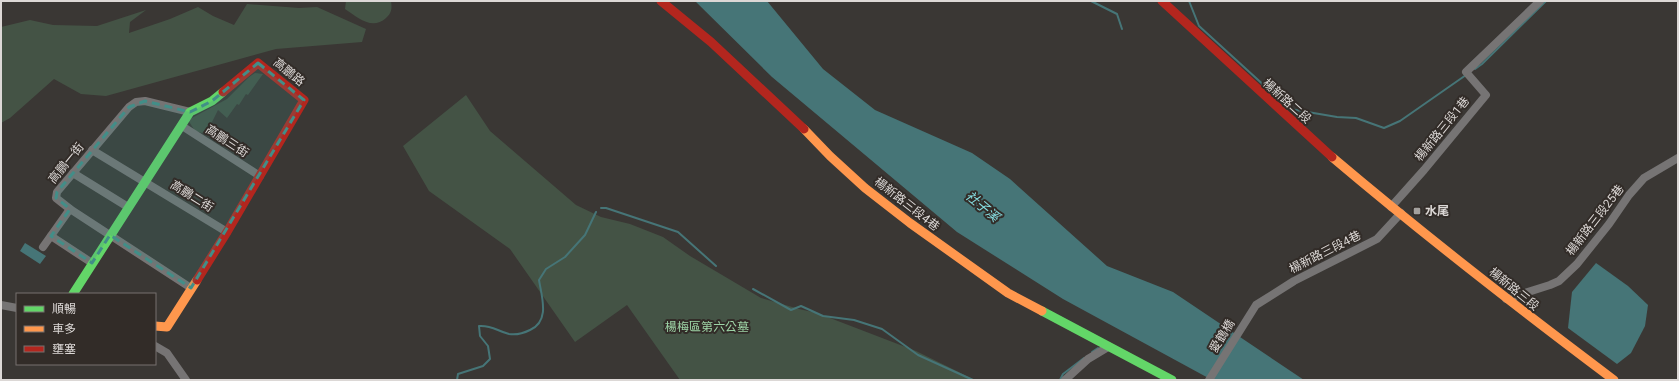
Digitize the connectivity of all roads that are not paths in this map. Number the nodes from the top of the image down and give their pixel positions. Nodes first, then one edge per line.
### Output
1 (661, 1) edge
2 (1162, 1) edge
3 (1540, 1) edge
4 (190, 112) junction
5 (182, 126) junction
6 (92, 150) junction
7 (1678, 158) edge
8 (73, 173) junction
9 (260, 176) junction
10 (145, 181) junction
11 (128, 207) junction
12 (1391, 207) junction
13 (70, 209) junction
14 (1401, 214) junction
15 (227, 232) junction
16 (110, 235) junction
17 (51, 236) junction
18 (43, 247) dead end
19 (92, 263) junction
20 (191, 288) junction
21 (74, 293) edge
22 (1506, 299) junction
23 (1, 305) edge
24 (1256, 306) joint
25 (16, 308) edge
26 (156, 326) edge
27 (156, 347) edge
28 (1108, 347) junction
29 (186, 380) edge
30 (1065, 380) edge
31 (1172, 380) edge
32 (1209, 380) edge
33 (1614, 380) edge

1 - 28 street, 楊新路三段4巷
2 - 12 street, 楊新路二段
3 - 12 street, 楊新路三段1巷
4 - 5 street
4 - 6 street, 高鵬一街
4 - 9 street, 高鵬路
5 - 9 street, 高鵬三街
5 - 10 street
6 - 8 street, 高鵬一街
6 - 10 street, 高鵬二街
7 - 22 street, 楊新路三段25巷
8 - 11 street
8 - 13 street, 高鵬一街
9 - 15 street, 高鵬路
10 - 11 street
10 - 15 street, 高鵬二街
11 - 16 street
12 - 14 street, 楊新路二段
13 - 16 street, 高鵬一街
13 - 17 street
14 - 22 street, 楊新路三段
14 - 24 street, 楊新路三段4巷
15 - 20 street, 高鵬路
16 - 19 street
16 - 20 street, 高鵬一街
17 - 18 street
17 - 19 street
19 - 21 street
20 - 26 street, 高鵬路
22 - 33 street, 楊新路三段
23 - 25 street
24 - 32 street, 愛鶴橋
27 - 29 street
28 - 30 street
28 - 31 street, 楊新路三段4巷

